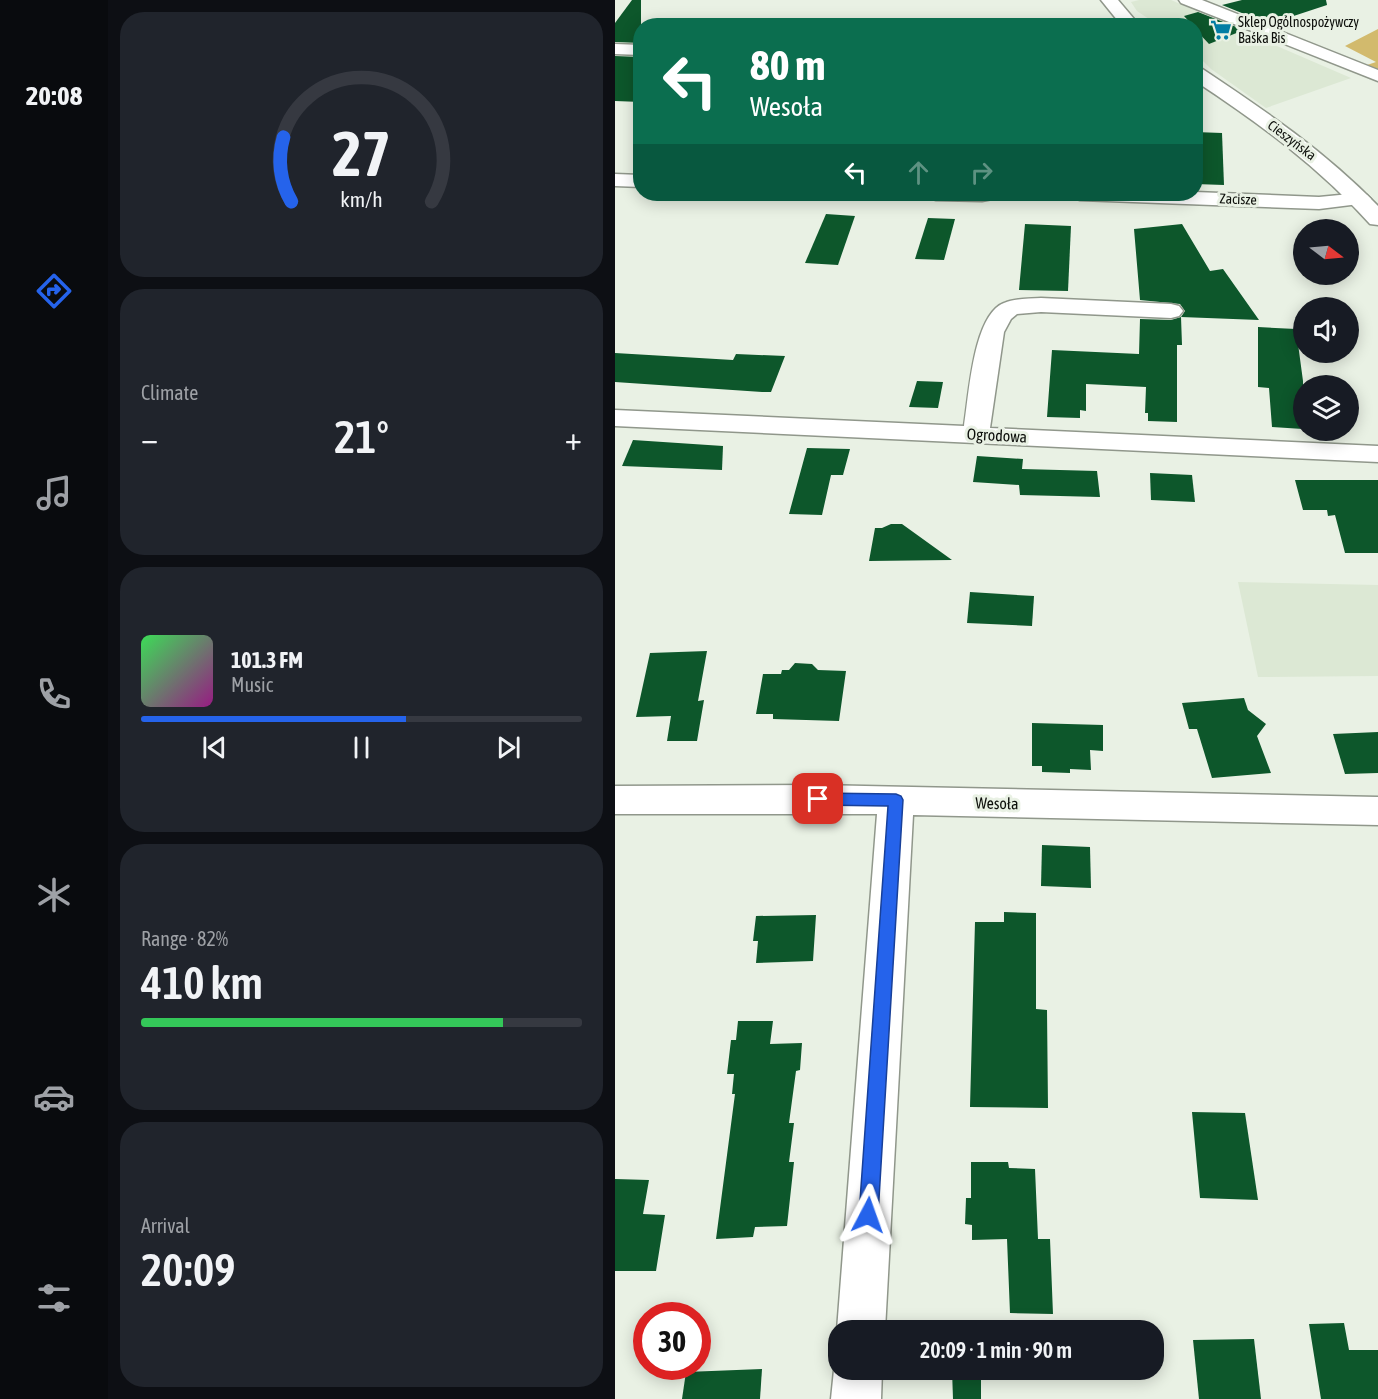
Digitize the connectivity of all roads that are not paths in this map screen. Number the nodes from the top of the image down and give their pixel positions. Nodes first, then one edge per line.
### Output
1 (1111, 0) edge
2 (1187, 0) edge
3 (1126, 18) edge
4 (615, 49) edge
5 (633, 50) edge
6 (1378, 76) edge
7 (1203, 78) edge
8 (615, 180) edge
9 (633, 181) edge
10 (1203, 198) edge
11 (1360, 199) junction
12 (1378, 219) edge
13 (1171, 311) dead end
14 (615, 418) edge
15 (976, 434) junction
16 (1378, 454) edge
17 (615, 800) edge
18 (896, 800) junction
19 (1378, 811) edge
20 (862, 1320) edge
21 (857, 1380) edge
22 (856, 1399) edge

1 - 3 street
2 - 6 street
4 - 5 street
7 - 11 street, Cieszyńska
8 - 9 street
10 - 11 street, Zacisze
11 - 12 street, Cieszyńska
13 - 15 street
14 - 15 street, Ogrodowa
15 - 16 street, Ogrodowa
17 - 18 street, Wesoła
18 - 19 street, Wesoła
18 - 20 street
21 - 22 street

